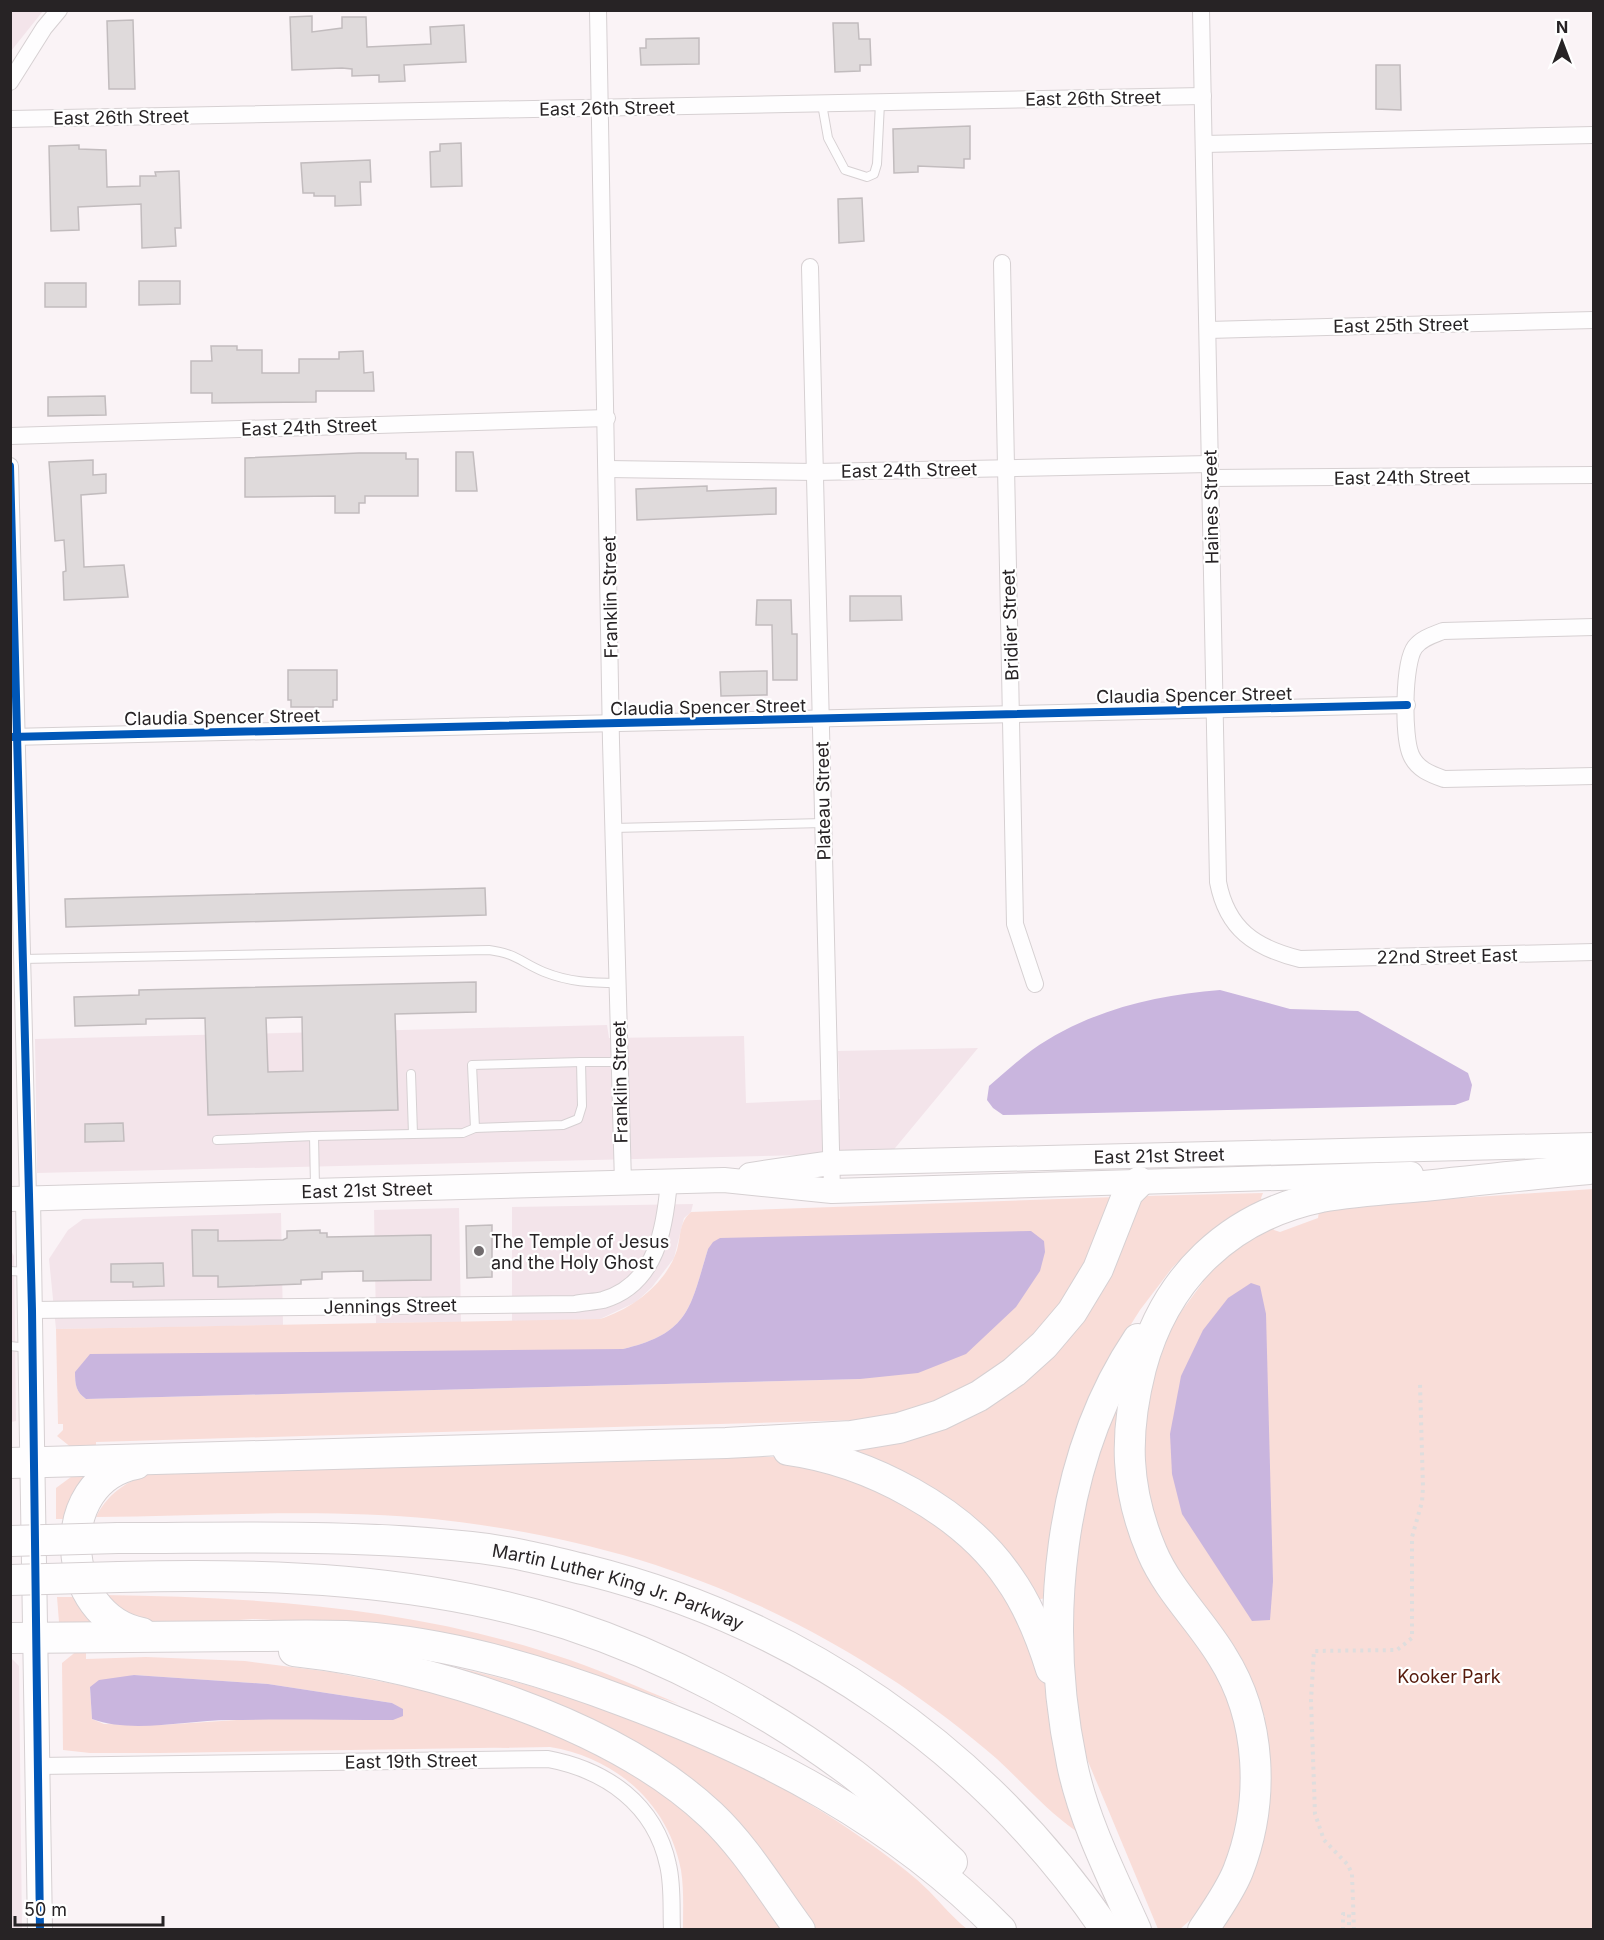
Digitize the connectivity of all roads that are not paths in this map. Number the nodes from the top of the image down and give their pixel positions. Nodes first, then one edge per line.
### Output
1 (59, 10) edge
2 (598, 10) edge
3 (1201, 10) edge
4 (10, 82) edge
5 (1203, 96) junction
6 (880, 103) junction
7 (822, 104) junction
8 (600, 108) junction
9 (10, 119) edge
10 (1593, 135) edge
11 (1204, 144) junction
12 (1002, 263) dead end
13 (810, 267) dead end
14 (1593, 320) edge
15 (1208, 330) junction
16 (607, 418) junction
17 (10, 436) edge
18 (10, 465) edge
19 (1005, 468) junction
20 (608, 470) junction
21 (1210, 471) junction
22 (815, 472) junction
23 (1593, 475) edge
24 (1593, 627) edge
25 (1407, 705) junction
26 (1215, 710) junction
27 (1012, 715) junction
28 (821, 719) junction
29 (613, 724) junction
30 (14, 737) edge
31 (1593, 776) edge
32 (823, 823) junction
33 (614, 828) junction
34 (1593, 952) edge
35 (22, 959) junction
36 (1300, 959) joint
37 (618, 983) junction
38 (1035, 984) dead end
39 (17, 990) edge
40 (581, 1062) junction
41 (620, 1062) junction
42 (411, 1074) dead end
43 (475, 1128) junction
44 (413, 1134) junction
45 (314, 1136) junction
46 (217, 1140) dead end
47 (1179, 1156) junction
48 (1592, 1161) edge
49 (831, 1163) junction
50 (724, 1180) junction
51 (669, 1181) junction
52 (1139, 1182) junction
53 (623, 1183) junction
54 (315, 1191) junction
55 (832, 1191) junction
56 (19, 1199) edge
57 (20, 1272) edge
58 (1166, 1304) junction
59 (32, 1310) junction
60 (21, 1347) edge
61 (726, 1443) junction
62 (166, 1459) junction
63 (22, 1463) edge
64 (10, 1541) edge
65 (10, 1580) edge
66 (158, 1636) junction
67 (23, 1638) edge
68 (1062, 1705) junction
69 (38, 1766) junction
70 (40, 1929) edge
71 (672, 1929) edge
72 (800, 1929) edge
73 (1001, 1929) edge
74 (1012, 1929) edge
75 (1106, 1929) edge
76 (1136, 1929) edge
77 (1203, 1929) edge

1 - 4 street
2 - 8 street, Franklin Street
3 - 5 street, Haines Street
5 - 6 street, East 26th Street
5 - 11 street, Haines Street
6 - 7 street, East 26th Street
6 - 7 lane
7 - 8 street, East 26th Street
8 - 9 street, East 26th Street
8 - 16 street, Franklin Street
10 - 11 street
11 - 15 street, Haines Street
12 - 19 street, Bridier Street
13 - 22 street, Plateau Street
14 - 15 street, East 25th Street
15 - 21 street, Haines Street
16 - 17 street, East 24th Street
16 - 20 street, Franklin Street
18 - 30 street
19 - 21 street, East 24th Street
19 - 22 street, East 24th Street
19 - 27 street, Bridier Street
20 - 22 street, East 24th Street
20 - 29 street, Franklin Street
21 - 23 street, East 24th Street
21 - 26 street, Haines Street
22 - 28 street, Plateau Street
24 - 25 street
25 - 26 street, Claudia Spencer Street
25 - 31 street
26 - 27 street, Claudia Spencer Street
26 - 36 street, Haines Street
27 - 28 street, Claudia Spencer Street
27 - 38 street, Bridier Street
28 - 29 street, Claudia Spencer Street
28 - 32 street, Plateau Street
29 - 30 street, Claudia Spencer Street
29 - 33 street, Franklin Street
30 - 35 street
32 - 33 lane
32 - 49 street, Plateau Street
33 - 37 street, Franklin Street
34 - 36 street, 22nd Street East
35 - 37 lane
35 - 39 street
37 - 41 street, Franklin Street
39 - 56 street
40 - 41 lane
40 - 43 lane
40 - 43 lane
41 - 53 street, Franklin Street
42 - 44 lane
43 - 44 lane
44 - 45 lane
45 - 46 lane
45 - 54 lane
47 - 48 main road, East 21st Street
47 - 49 main road, East 21st Street
47 - 52 main road
48 - 52 main road, East 21st Street
48 - 58 highway
49 - 50 main road, East 21st Street
49 - 55 street, Plateau Street
50 - 51 main road, East 21st Street
50 - 55 main road, East 21st Street
51 - 53 main road, East 21st Street
51 - 59 street, Jennings Street
52 - 55 main road, East 21st Street
52 - 61 highway
53 - 54 main road, East 21st Street
54 - 56 main road, East 21st Street
56 - 57 main road
57 - 59 main road
58 - 68 highway
58 - 77 highway
59 - 60 main road
60 - 63 main road
61 - 62 highway
61 - 68 highway
62 - 63 highway
62 - 66 highway
63 - 67 main road
64 - 75 highway, Martin Luther King Jr. Parkway, bridge
65 - 74 highway, bridge
66 - 67 highway
66 - 72 highway
66 - 73 highway
67 - 69 main road
68 - 76 highway
69 - 70 main road
69 - 71 street, East 19th Street

